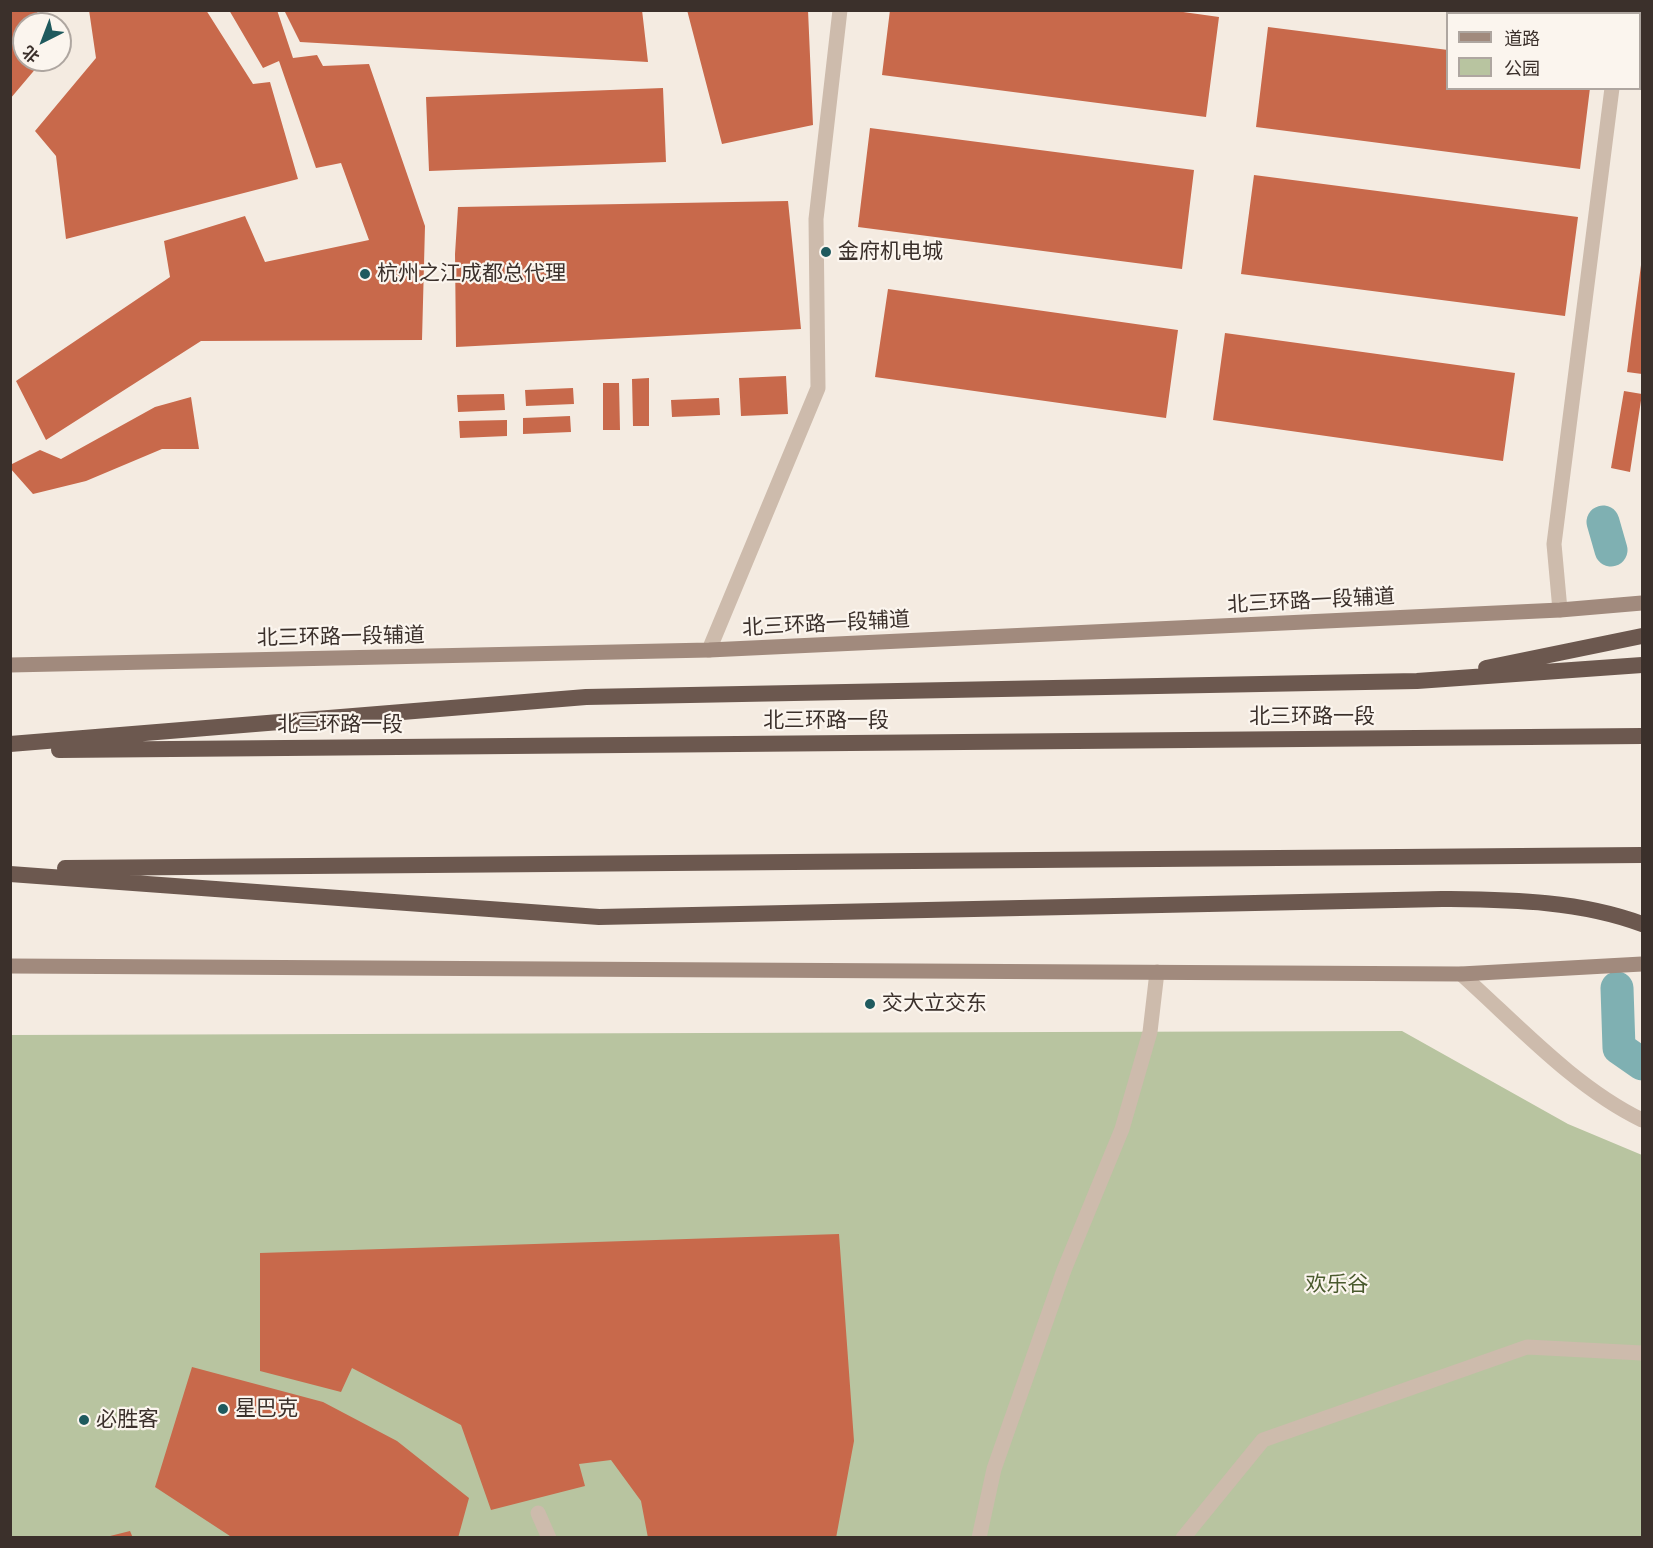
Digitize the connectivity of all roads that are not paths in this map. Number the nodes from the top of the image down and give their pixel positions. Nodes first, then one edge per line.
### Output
1 (840, 10) edge
2 (1612, 90) edge
3 (1642, 603) edge
4 (1560, 610) junction
5 (1642, 636) edge
6 (709, 650) junction
7 (10, 665) edge
8 (1642, 665) edge
9 (1417, 681) junction
10 (1642, 736) edge
11 (10, 744) edge
12 (10, 751) edge
13 (1642, 855) edge
14 (10, 868) edge
15 (10, 874) edge
16 (1642, 924) edge
17 (1642, 964) edge
18 (10, 966) edge
19 (1157, 972) junction
20 (1461, 974) junction
21 (1642, 1120) edge
22 (1642, 1353) edge
23 (538, 1513) dead end
24 (549, 1538) edge
25 (979, 1538) edge
26 (1184, 1538) edge

1 - 6 street
2 - 4 street
3 - 4 main road, 北三环路一段辅道
4 - 6 main road, 北三环路一段辅道
5 - 9 highway
6 - 7 main road, 北三环路一段辅道
8 - 9 highway
9 - 11 highway
10 - 12 highway, 北三环路一段
13 - 14 highway
15 - 16 highway
17 - 20 main road
18 - 19 main road
19 - 20 main road
19 - 25 street
20 - 21 street
22 - 26 street
23 - 24 street

